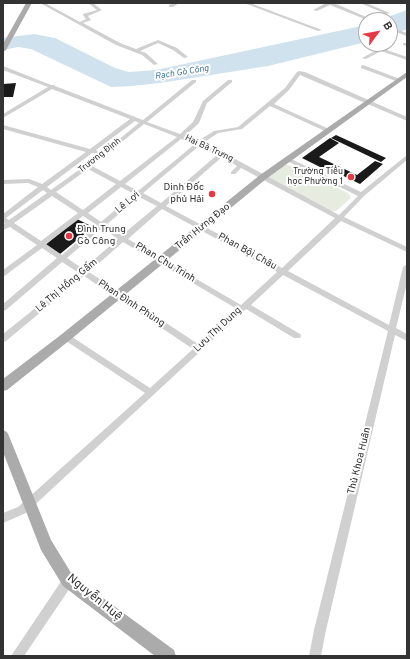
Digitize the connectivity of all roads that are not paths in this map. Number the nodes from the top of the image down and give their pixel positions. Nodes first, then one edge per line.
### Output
1 (29, 3) edge
2 (42, 3) edge
3 (90, 3) edge
4 (177, 3) edge
5 (246, 3) edge
6 (330, 3) edge
7 (362, 3) edge
8 (171, 6) dead end
9 (315, 10) dead end
10 (385, 12) edge
11 (358, 14) edge
12 (80, 23) junction
13 (320, 30) dead end
14 (3, 50) edge
15 (136, 51) junction
16 (186, 57) dead end
17 (364, 58) dead end
18 (407, 59) edge
19 (156, 64) dead end
20 (363, 67) dead end
21 (3, 68) edge
22 (407, 74) edge
23 (230, 80) dead end
24 (398, 80) junction
25 (194, 81) dead end
26 (53, 86) junction
27 (367, 102) junction
28 (270, 104) junction
29 (3, 116) edge
30 (135, 118) junction
31 (406, 118) edge
32 (144, 122) junction
33 (3, 127) edge
34 (328, 130) junction
35 (180, 136) junction
36 (199, 143) junction
37 (91, 151) junction
38 (222, 154) junction
39 (103, 155) junction
40 (407, 157) edge
41 (287, 159) junction
42 (241, 165) junction
43 (87, 166) junction
44 (233, 174) dead end
45 (263, 177) junction
46 (3, 182) edge
47 (121, 184) junction
48 (43, 187) junction
49 (52, 192) junction
50 (139, 194) junction
51 (362, 195) junction
52 (161, 206) junction
53 (83, 213) junction
54 (340, 218) junction
55 (5, 222) edge
56 (102, 225) junction
57 (202, 228) junction
58 (123, 239) junction
59 (42, 246) junction
60 (407, 250) edge
61 (62, 259) junction
62 (160, 261) junction
63 (407, 267) edge
64 (282, 271) junction
65 (83, 273) junction
66 (3, 274) edge
67 (118, 295) junction
68 (243, 307) junction
69 (3, 308) edge
70 (393, 330) junction
71 (296, 336) dead end
72 (66, 337) junction
73 (407, 338) edge
74 (3, 339) edge
75 (198, 349) junction
76 (3, 386) edge
77 (151, 393) junction
78 (3, 436) edge
79 (30, 503) junction
80 (3, 518) edge
81 (68, 581) junction
82 (17, 656) edge
83 (168, 656) edge
84 (315, 656) edge

1 - 14 main road
2 - 12 street
3 - 12 street
4 - 8 street
5 - 13 street
6 - 9 street
6 - 11 street
7 - 10 street
12 - 15 street
15 - 16 street
15 - 19 street
17 - 18 street
20 - 24 street
21 - 26 street, Hai Bà Trưng
22 - 24 main road, Trần Hưng Đạo
23 - 35 street
24 - 27 main road, Trần Hưng Đạo
25 - 32 street, Trương Định
26 - 29 street
26 - 30 street, Hai Bà Trưng
27 - 28 street, Lê Lợi
27 - 31 street
27 - 34 main road, Trần Hưng Đạo
28 - 34 street
28 - 36 street, Lê Lợi
30 - 32 street, Hai Bà Trưng
30 - 37 street, Trương Định
32 - 35 street, Hai Bà Trưng
32 - 39 street, Trương Định
33 - 37 street
34 - 41 main road, Trần Hưng Đạo
35 - 36 street, Hai Bà Trưng
35 - 47 street
36 - 38 street, Hai Bà Trưng
36 - 50 street, Lê Lợi
37 - 39 street
37 - 48 street, Trương Định
38 - 42 street, Hai Bà Trưng
38 - 52 street, Lê Thị Hồng Gấm
39 - 43 street, Trương Định
40 - 51 street, Lưu Thị Dung
41 - 45 main road, Trần Hưng Đạo
41 - 51 street
42 - 44 street
42 - 45 street, Hai Bà Trưng
43 - 47 street, Phan Bội Châu
43 - 49 street, Trương Định
45 - 54 street, Hai Bà Trưng
45 - 57 main road, Trần Hưng Đạo
46 - 48 street, Phan Chu Trinh
47 - 50 street, Phan Bội Châu
47 - 53 street
48 - 49 street, Phan Chu Trinh
48 - 55 street, Trương Định
49 - 53 street, Phan Chu Trinh
49 - 55 street, Trương Định
50 - 52 street, Phan Bội Châu
50 - 56 street, Lê Lợi
51 - 54 street, Lưu Thị Dung
52 - 57 street, Phan Bội Châu
52 - 58 street, Lê Thị Hồng Gấm
53 - 56 street, Phan Chu Trinh
53 - 59 street
54 - 60 street, Hai Bà Trưng
54 - 64 street, Lưu Thị Dung
55 - 59 street, Phan Đình Phùng
56 - 58 street, Phan Chu Trinh
56 - 61 street, Lê Lợi
57 - 62 main road, Trần Hưng Đạo
57 - 64 street, Phan Bội Châu
58 - 62 street, Phan Chu Trinh
58 - 65 street, Lê Thị Hồng Gấm
59 - 61 street, Phan Đình Phùng
59 - 66 street
61 - 65 street, Phan Đình Phùng
61 - 69 street, Lê Lợi
62 - 67 main road, Trần Hưng Đạo
62 - 68 street, Phan Chu Trinh
63 - 70 street, Thủ Khoa Huân
64 - 68 street, Lưu Thị Dung
64 - 70 street, Phan Bội Châu
65 - 67 street, Phan Đình Phùng
65 - 74 street, Lê Thị Hồng Gấm
67 - 72 main road, Trần Hưng Đạo
67 - 75 street, Phan Đình Phùng
68 - 71 street, Phan Chu Trinh
68 - 75 street, Lưu Thị Dung
70 - 73 street, Phan Bội Châu
70 - 84 street, Thủ Khoa Huân
72 - 76 main road, Trần Hưng Đạo
72 - 77 street
75 - 77 street, Lưu Thị Dung
77 - 79 street, Lưu Thị Dung
78 - 79 main road, Nguyễn Huệ
79 - 80 street, Lưu Thị Dung
79 - 81 main road, Nguyễn Huệ
81 - 82 street
81 - 83 main road, Nguyễn Huệ

